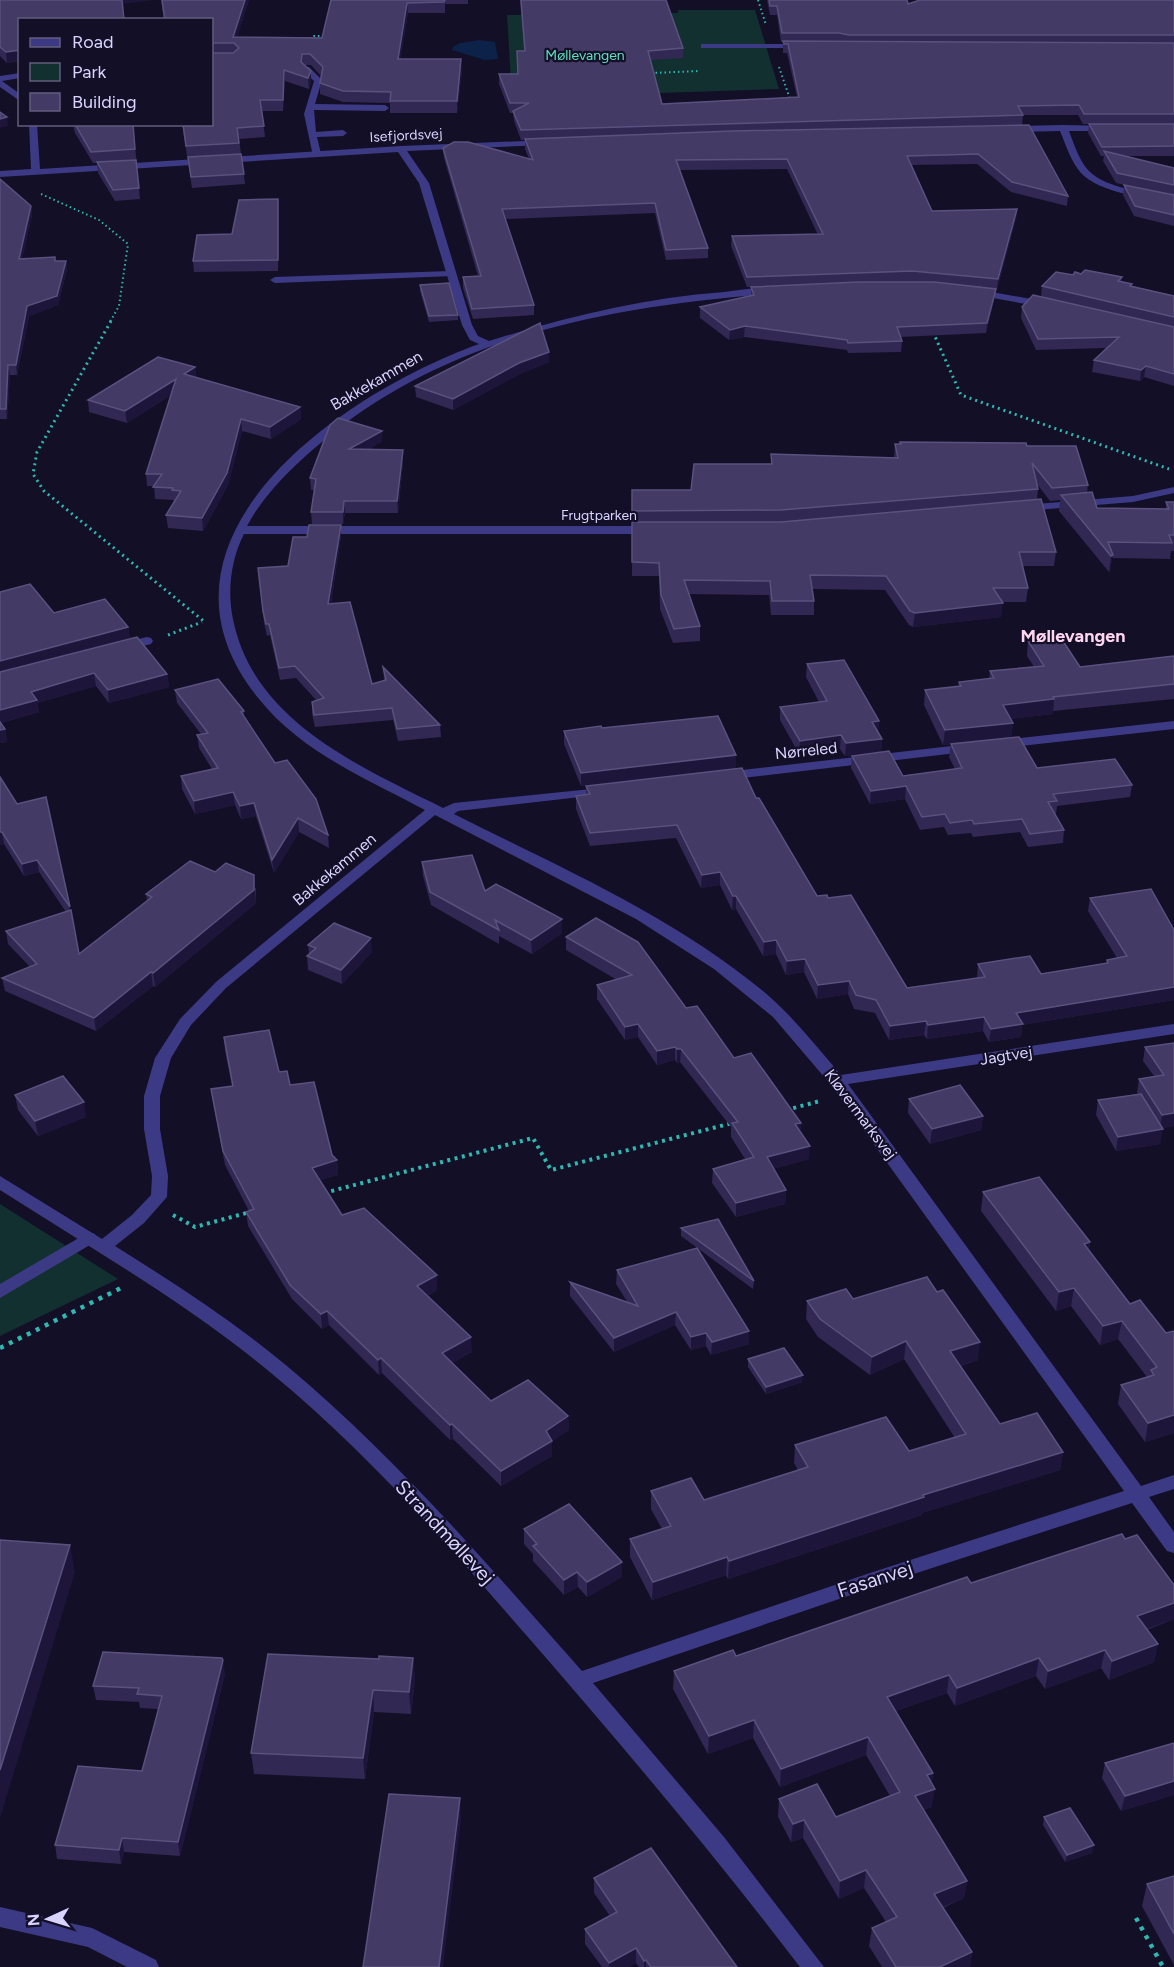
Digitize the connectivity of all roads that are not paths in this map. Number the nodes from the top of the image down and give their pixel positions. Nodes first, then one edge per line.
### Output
1 (704, 46) dead end
2 (816, 46) edge
3 (306, 69) edge
4 (18, 76) edge
5 (0, 81) edge
6 (18, 97) edge
7 (310, 107) junction
8 (385, 108) edge
9 (33, 126) edge
10 (1063, 128) junction
11 (1118, 128) edge
12 (1003, 129) edge
13 (343, 133) dead end
14 (312, 135) junction
15 (555, 142) edge
16 (401, 149) junction
17 (316, 154) junction
18 (36, 172) junction
19 (0, 174) edge
20 (1174, 200) edge
21 (450, 274) junction
22 (275, 280) dead end
23 (781, 290) edge
24 (964, 290) edge
25 (1057, 307) edge
26 (487, 344) junction
27 (1174, 490) edge
28 (1009, 510) edge
29 (239, 530) junction
30 (660, 530) edge
31 (147, 641) dead end
32 (111, 650) edge
33 (1174, 725) edge
34 (706, 778) edge
35 (623, 788) edge
36 (439, 811) junction
37 (1174, 1029) edge
38 (842, 1088) junction
39 (0, 1182) edge
40 (96, 1243) junction
41 (0, 1292) edge
42 (1174, 1482) edge
43 (1138, 1493) junction
44 (1174, 1546) edge
45 (578, 1680) junction
46 (0, 1917) edge
47 (148, 1967) edge
48 (813, 1967) edge

1 - 2 street
3 - 7 street
4 - 5 street
5 - 6 street
7 - 8 street
7 - 14 street
9 - 18 street
10 - 11 street
10 - 12 street
10 - 20 street
13 - 14 street
14 - 17 street
15 - 16 street, Isefjordsvej
16 - 17 street, Isefjordsvej
16 - 21 street
17 - 18 street, Isefjordsvej
18 - 19 street, Isefjordsvej
21 - 22 street
21 - 26 street
23 - 26 street, Bakkekammen
24 - 25 street
26 - 29 street, Bakkekammen
27 - 28 street
29 - 30 street, Frugtparken
29 - 36 street, Bakkekammen
31 - 32 street
33 - 34 street, Nørreled
35 - 36 street
36 - 38 street, Kløvermarksvej
36 - 40 street, Bakkekammen
37 - 38 street, Jagtvej
38 - 43 street, Kløvermarksvej
39 - 40 street, Strandmøllevej
40 - 41 street
40 - 45 street, Strandmøllevej
42 - 43 street, Fasanvej
43 - 44 street, Kløvermarksvej
43 - 45 street, Fasanvej
45 - 48 street, Strandmøllevej
46 - 47 street

